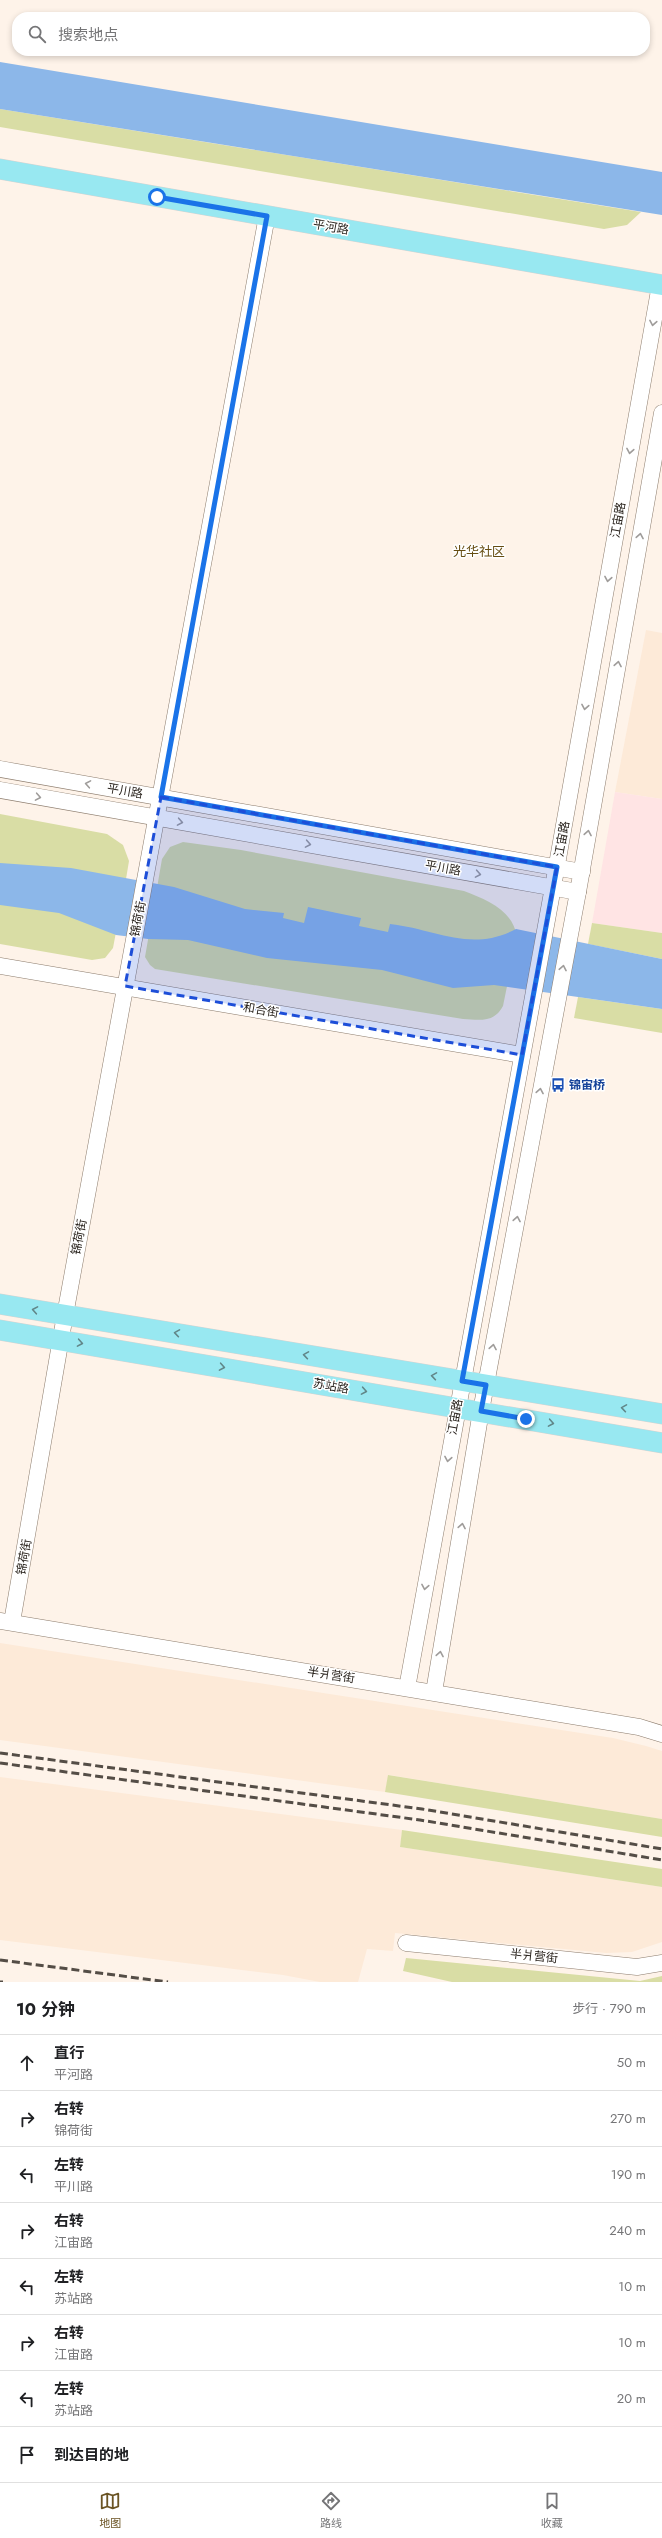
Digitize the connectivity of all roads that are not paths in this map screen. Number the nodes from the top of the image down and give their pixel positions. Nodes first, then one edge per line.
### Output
1 (0, 170) edge
2 (267, 216) junction
3 (661, 281) edge
4 (662, 413) edge
5 (0, 769) edge
6 (0, 790) edge
7 (161, 797) junction
8 (157, 818) junction
9 (557, 867) junction
10 (582, 872) junction
11 (553, 888) junction
12 (578, 892) junction
13 (0, 966) edge
14 (125, 986) junction
15 (522, 1054) junction
16 (0, 1304) edge
17 (65, 1315) junction
18 (0, 1330) edge
19 (60, 1340) junction
20 (462, 1381) junction
21 (486, 1385) junction
22 (457, 1407) junction
23 (481, 1411) junction
24 (662, 1414) edge
25 (662, 1443) edge
26 (6, 1622) edge
27 (407, 1688) junction
28 (434, 1692) junction
29 (662, 1734) edge
30 (406, 1943) dead end
31 (662, 1963) edge

1 - 2 main road, 平河路
2 - 3 main road, 平河路
2 - 7 street, 锦荷街
3 -> 9 street, 江宙路
10 -> 4 street, 江宙路
7 -> 5 street, 平川路
6 -> 8 street, 平川路
7 - 8 street, 锦荷街
7 - 9 street, 平川路
8 -> 11 street, 平川路
8 - 14 street, 锦荷街
9 - 10 street, 平川路
9 - 11 street, 江宙路
10 - 12 street, 江宙路
11 - 12 street, 平川路
11 - 15 street, 江宙路
21 -> 12 street, 江宙路
13 - 14 street, 和合街
14 - 15 street, 和合街
14 - 17 street, 锦荷街
15 - 20 street, 江宙路
17 -> 16 main road
17 - 19 street, 锦荷街
20 -> 17 main road
18 - 19 main road, 苏站路
19 -> 22 main road, 苏站路
19 - 26 street, 锦荷街
20 - 21 main road
20 - 22 street, 江宙路
21 - 23 street, 江宙路
24 -> 21 main road
22 - 23 main road, 苏站路
22 -> 27 street, 江宙路
23 -> 25 main road, 苏站路
28 -> 23 street, 江宙路
26 - 27 street, 半爿营街
27 - 28 street, 半爿营街
28 - 29 street, 半爿营街
30 - 31 street, 半爿营街

